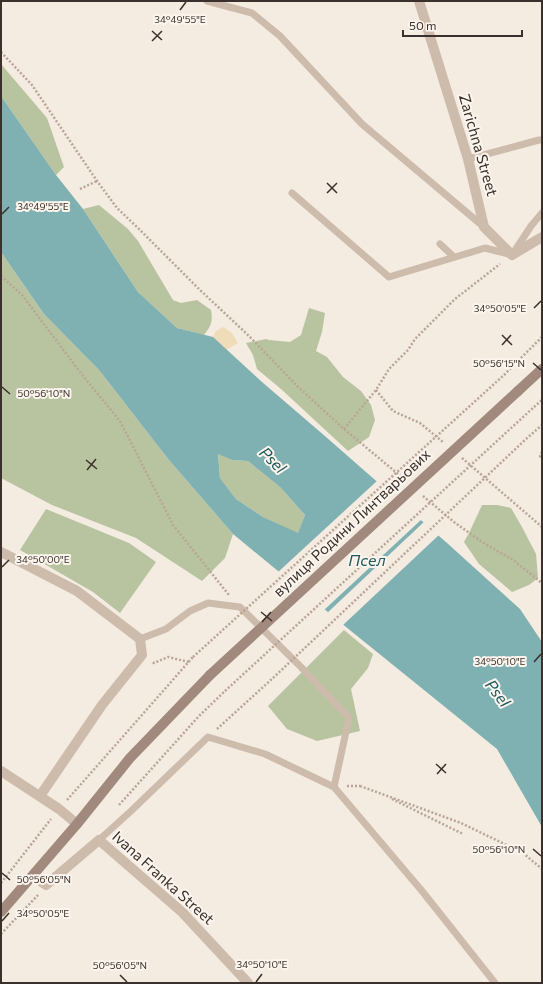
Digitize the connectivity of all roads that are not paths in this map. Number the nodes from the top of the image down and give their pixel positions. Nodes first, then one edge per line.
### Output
1 (207, 1) edge
2 (419, 1) edge
3 (542, 140) edge
4 (468, 159) junction
5 (292, 193) dead end
6 (542, 213) edge
7 (484, 227) junction
8 (542, 237) edge
9 (440, 244) dead end
10 (512, 255) junction
11 (454, 257) junction
12 (542, 369) edge
13 (1, 552) edge
14 (140, 639) junction
15 (1, 771) edge
16 (334, 786) junction
17 (40, 796) junction
18 (77, 824) junction
19 (99, 840) junction
20 (33, 876) junction
21 (1, 912) edge
22 (248, 983) edge
23 (495, 983) edge

1 - 7 lane
2 - 4 street, Zarichna Street
3 - 4 lane
4 - 7 street, Zarichna Street
5 - 11 lane
6 - 10 lane
7 - 10 street
8 - 10 street
9 - 11 lane
10 - 11 lane
12 - 18 main road, вулиця Родини Линтварьових, bridge
13 - 14 street
14 - 16 lane
14 - 17 street
15 - 17 street
16 - 19 lane
16 - 23 lane
17 - 18 street
18 - 20 main road, вулиця Родини Линтварьових
19 - 20 street, Ivana Franka Street
19 - 22 street, Ivana Franka Street
20 - 21 main road, вулиця Родини Линтварьових

